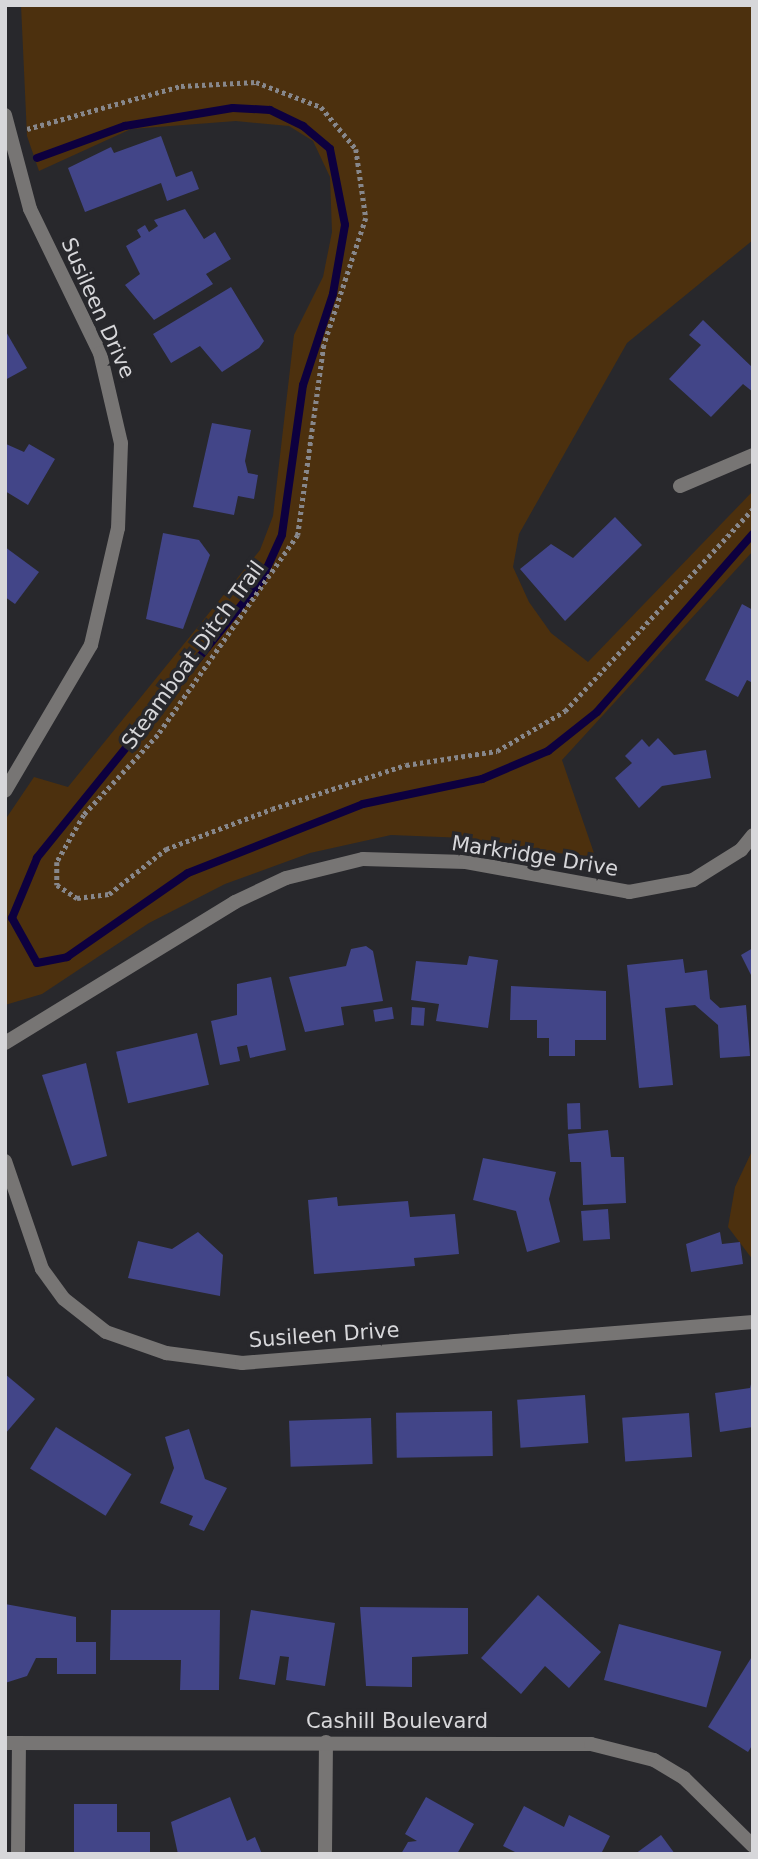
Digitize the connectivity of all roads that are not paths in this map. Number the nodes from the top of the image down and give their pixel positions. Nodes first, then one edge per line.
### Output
1 (5, 115) edge
2 (753, 455) edge
3 (680, 486) dead end
4 (5, 791) edge
5 (753, 835) edge
6 (5, 1043) edge
7 (5, 1161) edge
8 (753, 1322) edge
9 (326, 1742) junction
10 (12, 1743) edge
11 (753, 1846) edge
12 (18, 1854) edge
13 (326, 1854) edge

1 - 4 street, Susileen Drive
2 - 3 street
5 - 6 street, Markridge Drive
7 - 8 street, Susileen Drive
9 - 10 street, Cashill Boulevard
9 - 11 street, Cashill Boulevard
9 - 13 street
10 - 12 street

